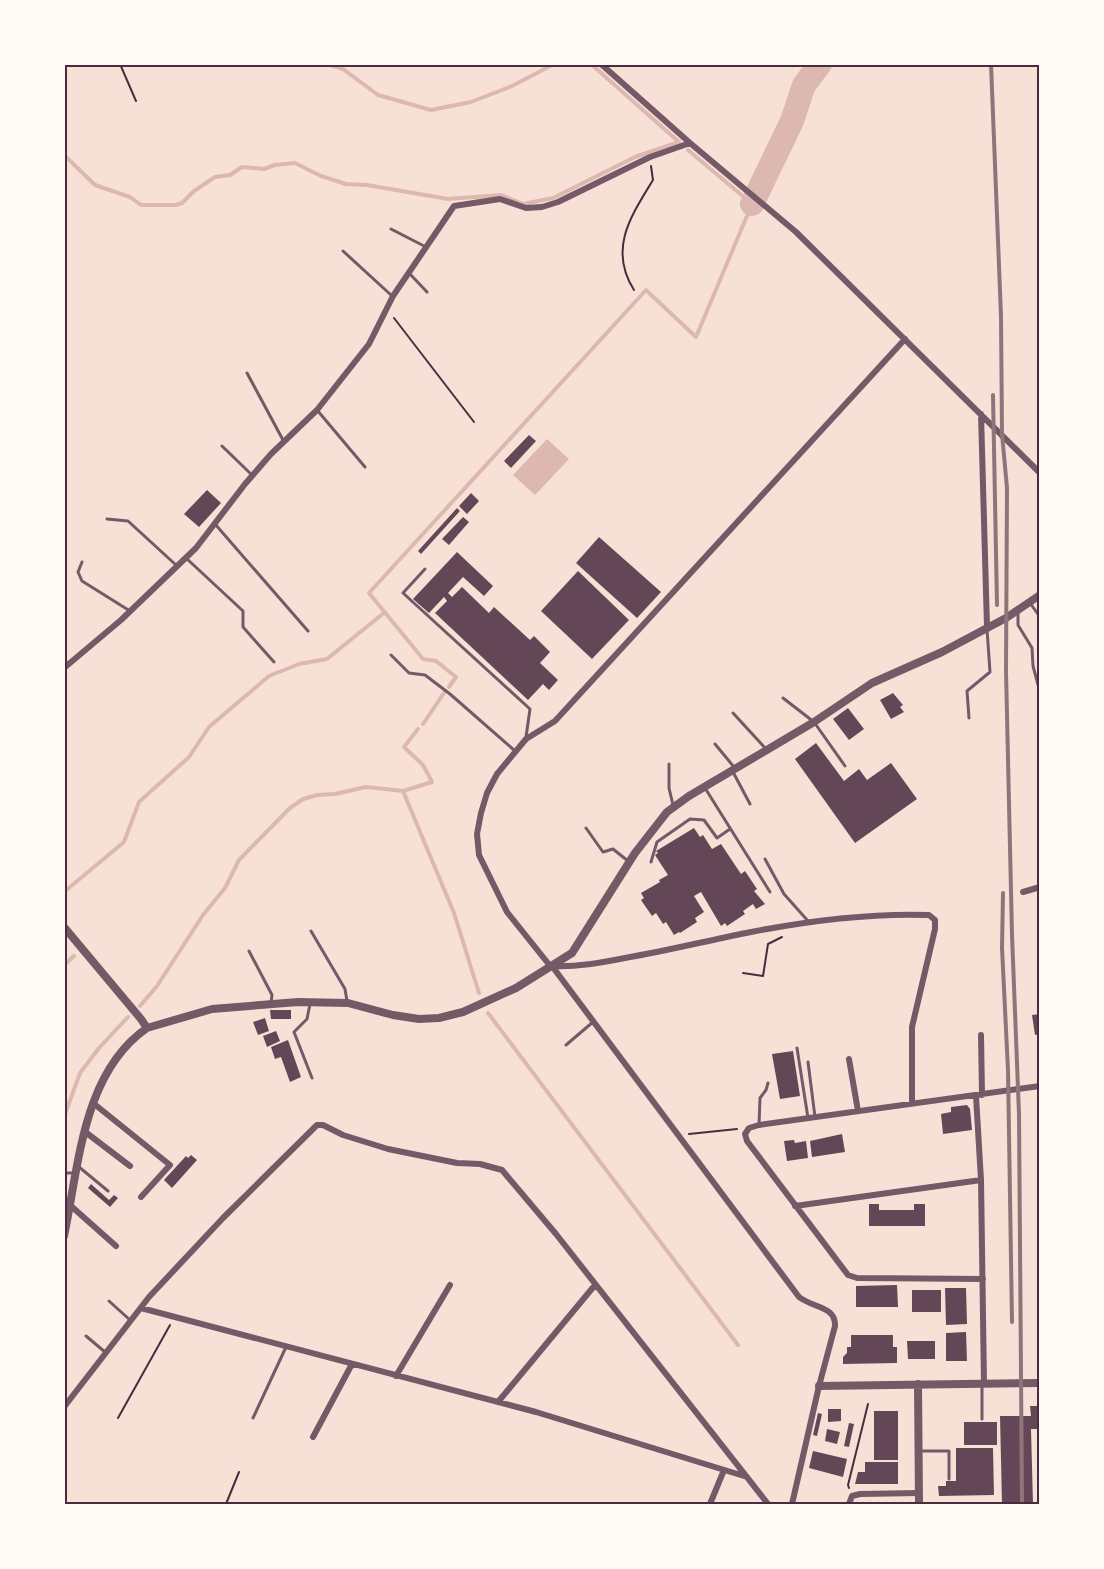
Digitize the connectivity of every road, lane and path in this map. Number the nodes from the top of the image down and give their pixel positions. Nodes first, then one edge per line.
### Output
1 (120, 64) edge
2 (601, 64) edge
3 (136, 101) dead end
4 (690, 143) junction
5 (650, 158) junction
6 (391, 229) dead end
7 (426, 247) junction
8 (343, 251) dead end
9 (409, 273) junction
10 (634, 290) dead end
11 (427, 292) dead end
12 (393, 296) junction
13 (387, 309) junction
14 (905, 339) junction
15 (247, 373) dead end
16 (317, 410) junction
17 (981, 414) junction
18 (474, 422) dead end
19 (284, 442) junction
20 (222, 446) dead end
21 (365, 468) dead end
22 (1040, 473) edge
23 (252, 475) junction
24 (107, 519) dead end
25 (215, 524) junction
26 (186, 558) junction
27 (82, 562) dead end
28 (177, 566) junction
29 (425, 569) dead end
30 (1040, 595) edge
31 (1029, 602) junction
32 (1018, 610) junction
33 (130, 611) junction
34 (1040, 617) edge
35 (987, 627) junction
36 (308, 631) dead end
37 (391, 655) dead end
38 (274, 662) dead end
39 (64, 668) edge
40 (1040, 692) edge
41 (783, 698) dead end
42 (733, 713) dead end
43 (969, 718) dead end
44 (814, 722) junction
45 (526, 739) junction
46 (715, 744) dead end
47 (767, 750) junction
48 (515, 751) junction
49 (669, 764) dead end
50 (845, 766) dead end
51 (734, 770) junction
52 (704, 787) junction
53 (750, 804) dead end
54 (674, 807) junction
55 (586, 828) dead end
56 (730, 829) junction
57 (765, 860) dead end
58 (629, 862) junction
59 (651, 862) dead end
60 (1040, 887) edge
61 (770, 892) dead end
62 (1023, 892) dead end
63 (809, 923) junction
64 (786, 926) junction
65 (64, 927) edge
66 (311, 931) dead end
67 (249, 951) dead end
68 (551, 967) junction
69 (743, 973) dead end
70 (310, 1002) junction
71 (271, 1003) junction
72 (348, 1003) junction
73 (593, 1022) junction
74 (147, 1028) junction
75 (981, 1035) dead end
76 (566, 1045) dead end
77 (797, 1048) dead end
78 (849, 1059) dead end
79 (808, 1062) dead end
80 (312, 1078) dead end
81 (768, 1083) dead end
82 (1039, 1087) edge
83 (982, 1095) junction
84 (93, 1103) junction
85 (912, 1103) junction
86 (858, 1111) junction
87 (815, 1117) junction
88 (808, 1118) junction
89 (759, 1125) junction
90 (749, 1128) junction
91 (84, 1131) junction
92 (693, 1134) dead end
93 (130, 1166) dead end
94 (77, 1169) junction
95 (64, 1173) edge
96 (981, 1180) junction
97 (108, 1191) dead end
98 (141, 1197) dead end
99 (71, 1206) junction
100 (795, 1206) junction
101 (64, 1236) edge
102 (116, 1246) dead end
103 (982, 1279) junction
104 (450, 1285) dead end
105 (595, 1285) junction
106 (1040, 1289) edge
107 (1040, 1297) edge
108 (110, 1301) dead end
109 (141, 1308) junction
110 (1040, 1310) edge
111 (1040, 1314) edge
112 (174, 1317) junction
113 (132, 1321) junction
114 (86, 1336) dead end
115 (286, 1347) junction
116 (107, 1353) junction
117 (352, 1364) junction
118 (396, 1376) junction
119 (1036, 1383) edge
120 (918, 1384) junction
121 (983, 1384) junction
122 (819, 1386) junction
123 (498, 1402) junction
124 (868, 1404) dead end
125 (64, 1407) edge
126 (118, 1418) dead end
127 (253, 1418) dead end
128 (982, 1419) dead end
129 (313, 1437) dead end
130 (919, 1451) junction
131 (724, 1470) junction
132 (239, 1472) dead end
133 (745, 1476) junction
134 (949, 1479) dead end
135 (919, 1493) junction
136 (852, 1496) junction
137 (226, 1504) edge
138 (710, 1504) edge
139 (768, 1504) edge
140 (792, 1504) edge
141 (849, 1504) edge
142 (919, 1504) edge

1 - 3 path
2 - 4 street
4 - 5 street
4 - 14 street
5 - 7 street
5 - 10 path
6 - 7 lane
7 - 9 street
8 - 12 lane
9 - 11 lane
9 - 12 street
12 - 13 street
13 - 16 street
13 - 18 path
14 - 17 street
14 - 45 street
15 - 19 lane
16 - 19 street
16 - 21 lane
17 - 22 street
17 - 35 street
19 - 23 street
20 - 23 lane
23 - 25 street
24 - 28 lane
25 - 26 street
25 - 36 lane
26 - 28 street
26 - 38 lane
27 - 33 lane
28 - 33 street
29 - 45 lane
30 - 31 street
31 - 32 street
31 - 34 lane
32 - 35 street
32 - 40 lane
33 - 39 street
35 - 43 lane
35 - 44 street
37 - 48 lane
41 - 44 lane
42 - 47 lane
44 - 47 street
44 - 50 lane
45 - 48 street
46 - 51 lane
47 - 51 street
48 - 68 street
49 - 54 lane
51 - 52 street
51 - 53 lane
52 - 54 street
52 - 56 lane
54 - 58 street
55 - 58 lane
56 - 59 lane
56 - 61 lane
57 - 63 lane
58 - 68 street
60 - 62 street
63 - 64 street
63 - 85 street
64 - 68 street
64 - 69 path
65 - 74 street
66 - 72 lane
67 - 71 lane
68 - 72 street
68 - 73 street
70 - 71 street
70 - 72 street
70 - 80 lane
71 - 74 street
73 - 76 lane
73 - 122 street
74 - 84 street
75 - 83 street
77 - 88 lane
78 - 86 street
79 - 87 lane
81 - 89 lane
82 - 83 street
83 - 85 street
83 - 96 street
84 - 91 street
84 - 98 street
85 - 86 street
86 - 87 street
87 - 88 street
88 - 89 street
89 - 90 street
90 - 92 path
90 - 100 street
91 - 93 street
91 - 94 street
94 - 95 lane
94 - 97 lane
94 - 99 street
96 - 100 street
96 - 103 street
99 - 101 street
99 - 102 street
100 - 103 street
103 - 121 street
104 - 118 street
105 - 109 street
105 - 123 street
105 - 133 street
106 - 107 path
108 - 113 lane
109 - 112 street
109 - 113 street
110 - 111 path
112 - 115 street
112 - 126 path
113 - 116 street
114 - 116 lane
115 - 117 street
115 - 127 lane
116 - 125 street
117 - 118 street
117 - 129 street
118 - 123 street
119 - 121 street
120 - 121 street
120 - 122 street
120 - 130 street
121 - 128 lane
122 - 140 street
123 - 131 street
124 - 136 path
130 - 134 lane
130 - 135 street
131 - 133 street
131 - 138 street
132 - 137 path
133 - 139 street
135 - 136 street
135 - 142 street
136 - 141 street

